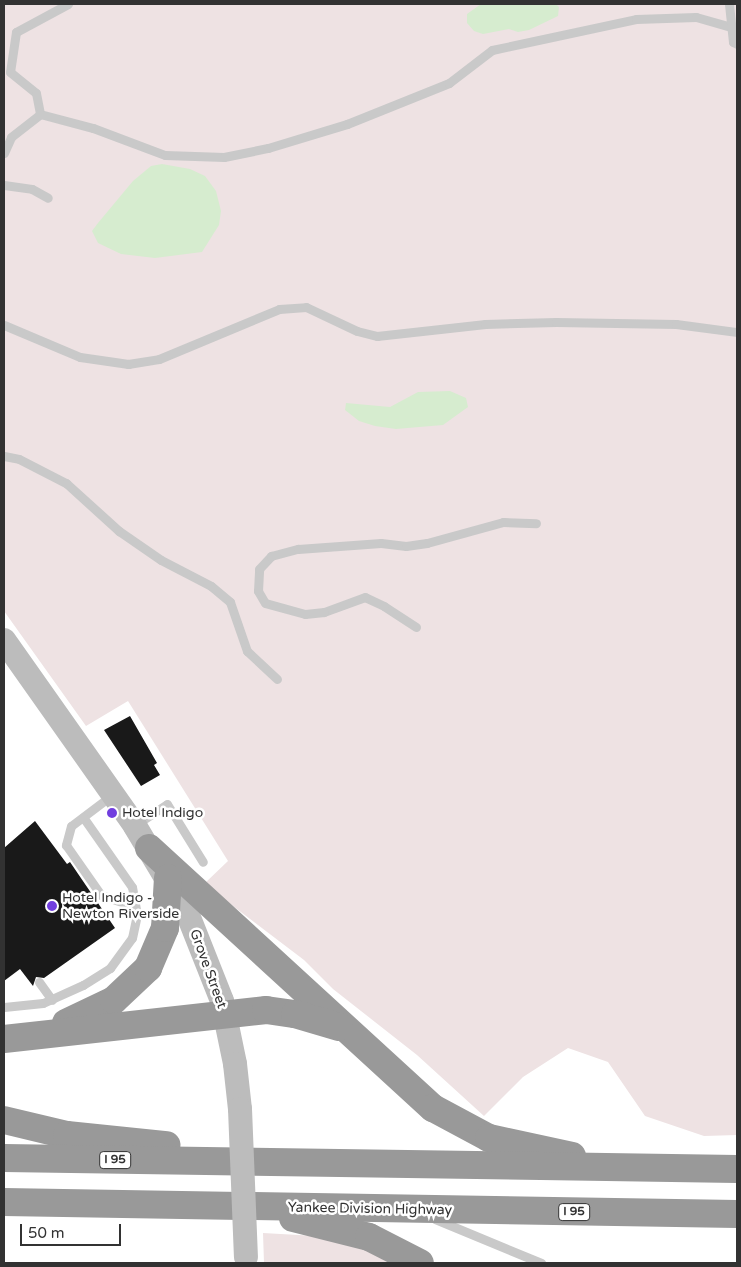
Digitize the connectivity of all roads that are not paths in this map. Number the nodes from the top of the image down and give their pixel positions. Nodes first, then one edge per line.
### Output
1 (68, 4) edge
2 (729, 4) edge
3 (731, 26) junction
4 (737, 44) edge
5 (7, 68) edge
6 (40, 114) junction
7 (4, 153) edge
8 (4, 185) edge
9 (48, 198) dead end
10 (4, 325) edge
11 (737, 332) edge
12 (4, 456) edge
13 (536, 523) dead end
14 (416, 627) dead end
15 (4, 640) edge
16 (277, 679) dead end
17 (113, 794) junction
18 (83, 817) junction
19 (134, 826) junction
20 (149, 848) junction
21 (203, 862) dead end
22 (168, 878) junction
23 (136, 901) junction
24 (39, 982) dead end
25 (52, 1000) junction
26 (4, 1008) edge
27 (225, 1014) junction
28 (345, 1029) junction
29 (35, 1036) junction
30 (4, 1039) edge
31 (4, 1120) edge
32 (4, 1158) edge
33 (226, 1162) junction
34 (618, 1168) junction
35 (737, 1169) edge
36 (4, 1202) edge
37 (251, 1206) junction
38 (412, 1210) junction
39 (737, 1214) edge
40 (512, 1251) junction
41 (246, 1260) edge
42 (420, 1263) edge
43 (525, 1263) edge
44 (540, 1263) edge

1 - 5 lane
2 - 3 lane
3 - 4 lane
3 - 6 lane
5 - 6 lane
6 - 7 lane
8 - 9 lane
10 - 11 lane
12 - 16 lane
13 - 14 lane
15 - 17 main road, Grove Street
17 - 18 lane
17 - 19 main road, Grove Street
18 - 23 lane
18 - 23 lane
19 - 20 main road, Grove Street
19 - 21 lane
20 - 22 main road, Grove Street
20 - 28 highway
22 - 27 main road, Grove Street
22 - 29 highway
23 - 25 lane
24 - 25 lane
25 - 26 lane
27 - 28 highway
27 - 29 highway
27 - 41 main road, Grove Street, bridge
28 - 34 highway
29 - 30 highway
31 - 33 highway
32 - 33 highway, I 95
33 - 34 highway, I 95
34 - 35 highway, I 95
36 - 37 highway, Yankee Division Highway / I 95
37 - 38 highway, Yankee Division Highway / I 95
37 - 42 highway
38 - 39 highway, Yankee Division Highway / I 95
38 - 40 lane
40 - 43 lane
40 - 44 lane

